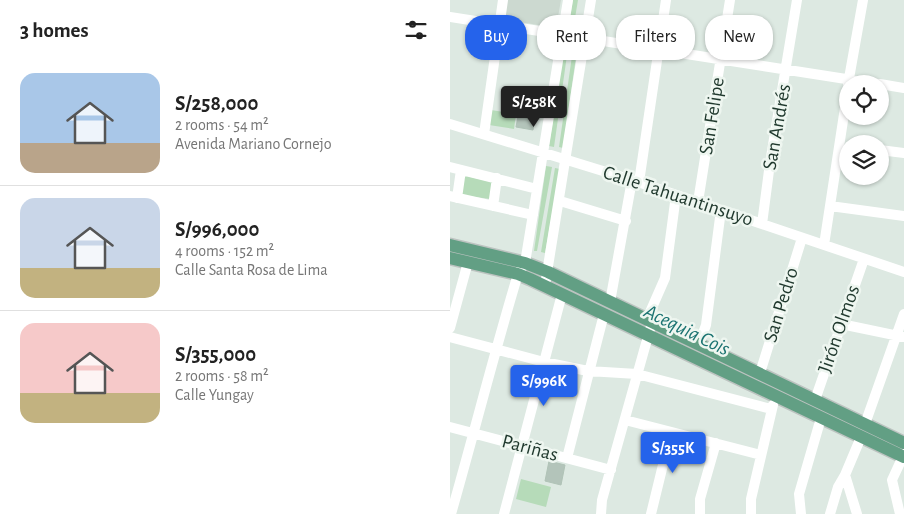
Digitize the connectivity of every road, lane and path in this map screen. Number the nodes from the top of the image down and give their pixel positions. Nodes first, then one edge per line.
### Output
1 (503, 0) edge
2 (568, 0) edge
3 (591, 0) edge
4 (666, 0) edge
5 (730, 0) edge
6 (797, 0) edge
7 (863, 0) edge
8 (501, 15) edge
9 (565, 15) edge
10 (589, 15) edge
11 (664, 15) edge
12 (728, 15) edge
13 (450, 17) edge
14 (465, 19) edge
15 (494, 60) edge
16 (558, 60) edge
17 (583, 60) edge
18 (657, 60) edge
19 (721, 60) joint
20 (787, 70) junction
21 (850, 75) edge
22 (839, 82) edge
23 (889, 86) edge
24 (904, 88) edge
25 (450, 124) edge
26 (484, 134) junction
27 (889, 151) edge
28 (543, 153) junction
29 (904, 153) edge
30 (566, 161) junction
31 (839, 164) edge
32 (450, 167) edge
33 (461, 170) junction
34 (497, 178) junction
35 (635, 181) junction
36 (537, 189) junction
37 (676, 195) junction
38 (453, 197) edge
39 (560, 201) junction
40 (698, 202) junction
41 (493, 206) junction
42 (830, 206) junction
43 (721, 210) junction
44 (533, 215) junction
45 (904, 216) edge
46 (626, 221) junction
47 (762, 224) junction
48 (802, 238) junction
49 (450, 245) edge
50 (824, 246) junction
51 (450, 258) edge
52 (864, 258) junction
53 (468, 262) junction
54 (521, 268) junction
55 (904, 272) edge
56 (546, 279) junction
57 (562, 294) junction
58 (610, 302) junction
59 (604, 314) junction
60 (904, 314) edge
61 (650, 321) junction
62 (841, 324) junction
63 (450, 328) edge
64 (648, 335) junction
65 (900, 336) edge
66 (450, 337) edge
67 (699, 344) junction
68 (495, 350) junction
69 (544, 362) junction
70 (588, 371) junction
71 (760, 373) junction
72 (637, 374) junction
73 (776, 396) junction
74 (815, 400) junction
75 (772, 409) junction
76 (822, 418) junction
77 (625, 420) junction
78 (865, 424) junction
79 (450, 427) edge
80 (671, 432) junction
81 (474, 433) junction
82 (862, 437) junction
83 (716, 443) junction
84 (904, 443) edge
85 (521, 446) junction
86 (761, 455) junction
87 (904, 456) edge
88 (567, 458) junction
89 (611, 470) junction
90 (846, 475) junction
91 (451, 514) edge
92 (504, 514) edge
93 (601, 514) edge
94 (651, 514) edge
95 (700, 514) edge
96 (751, 514) edge
97 (801, 514) edge
98 (830, 514) edge
99 (857, 514) edge
100 (900, 514) edge

1 - 8 street
2 - 9 street
3 - 10 street
4 - 11 street
5 - 12 street, San Felipe
6 - 20 street, San Andrés
7 - 21 street
13 - 14 street
15 - 26 street
16 - 28 street
17 - 30 street
18 - 35 street
19 - 20 street
19 - 40 street, San Felipe
20 - 22 street
20 - 47 street, San Andrés
23 - 24 street
25 - 26 street, Calle Tahuantinsuyo
26 - 28 street, Calle Tahuantinsuyo
27 - 29 street
28 - 30 street, Calle Tahuantinsuyo
28 - 36 street
30 - 35 street, Calle Tahuantinsuyo
30 - 39 street
31 - 42 street
32 - 33 street
33 - 34 street
33 - 38 street
34 - 36 street
34 - 41 street
35 - 37 street, Calle Tahuantinsuyo
35 - 46 street
36 - 44 street
37 - 40 street, Calle Tahuantinsuyo
37 - 61 street
38 - 41 street
39 - 46 street
39 - 56 street
40 - 43 street, Calle Tahuantinsuyo
41 - 44 street
42 - 45 street
42 - 50 street
43 - 47 street, Calle Tahuantinsuyo
43 - 67 street
44 - 54 street
46 - 58 street
47 - 48 street, Calle Tahuantinsuyo
48 - 50 street, Calle Tahuantinsuyo
48 - 71 street, San Pedro
49 - 54 main road
50 - 52 street, Calle Tahuantinsuyo
51 - 53 main road
52 - 55 street, Calle Tahuantinsuyo
52 - 62 street, Jirón Olmos
53 - 54 main road
53 - 63 street
54 - 56 main road
54 - 68 street
56 - 57 main road
56 - 58 main road
57 - 59 main road
57 - 69 street
58 - 61 main road
59 - 64 main road
59 - 70 street
60 - 65 street
61 - 64 street
61 - 67 main road
62 - 65 street
62 - 74 street, Jirón Olmos
64 - 72 street
64 - 73 main road
65 - 78 street
66 - 68 street
67 - 71 main road
68 - 69 street
68 - 81 street
69 - 70 street
69 - 85 street
70 - 72 street
70 - 88 street
71 - 74 main road
72 - 75 street
72 - 77 street
73 - 75 street
73 - 76 main road
74 - 78 main road
75 - 86 street
76 - 82 main road
76 - 97 street
77 - 80 street
77 - 89 street
78 - 84 main road
79 - 81 street, Pariñas
80 - 83 street
80 - 94 street
81 - 85 street, Pariñas
81 - 91 street
82 - 87 main road
82 - 90 street
83 - 86 street
83 - 95 street
85 - 88 street, Pariñas
85 - 92 street
86 - 96 street
87 - 100 street
88 - 89 street, Pariñas
89 - 93 street
90 - 98 street
90 - 99 street

